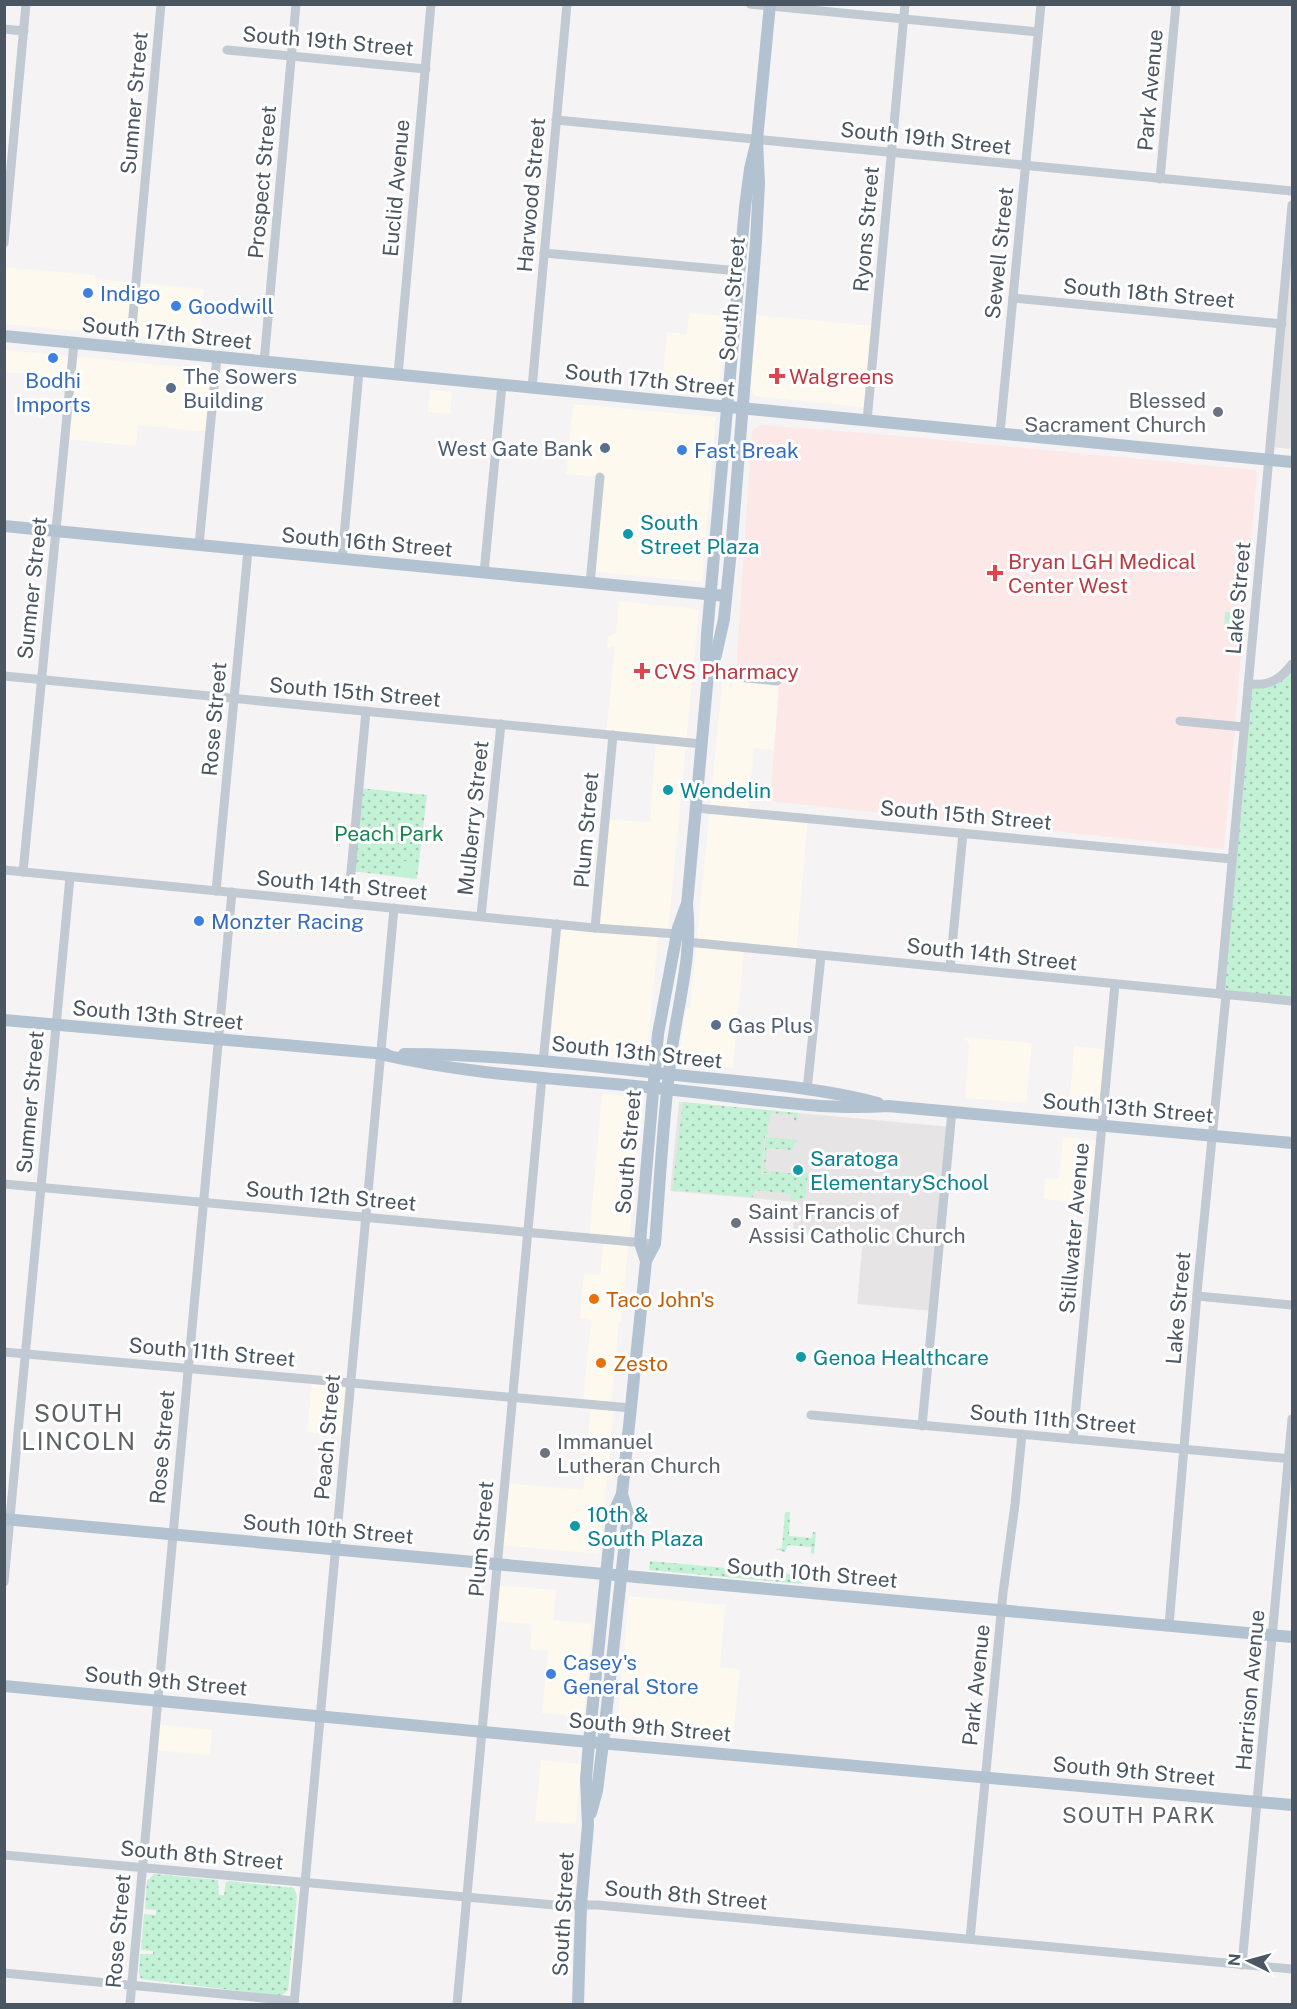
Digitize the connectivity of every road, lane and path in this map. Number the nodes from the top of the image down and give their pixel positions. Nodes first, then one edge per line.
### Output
1 (26, 4) edge
2 (161, 4) edge
3 (296, 4) edge
4 (431, 4) edge
5 (567, 4) edge
6 (750, 4) edge
7 (905, 4) edge
8 (1041, 4) edge
9 (1176, 4) edge
10 (770, 5) edge
11 (904, 19) junction
12 (4, 29) edge
13 (24, 31) junction
14 (1038, 32) junction
15 (227, 50) dead end
16 (292, 56) junction
17 (426, 69) junction
18 (556, 120) junction
19 (757, 140) junction
20 (891, 153) junction
21 (1026, 166) junction
22 (1160, 178) junction
23 (1293, 191) edge
24 (1293, 205) edge
25 (4, 243) edge
26 (544, 253) junction
27 (739, 271) junction
28 (1013, 298) junction
29 (1282, 324) junction
30 (4, 336) edge
31 (74, 343) junction
32 (130, 349) junction
33 (217, 357) junction
34 (264, 362) junction
35 (359, 371) junction
36 (398, 375) junction
37 (502, 385) junction
38 (532, 388) junction
39 (727, 407) junction
40 (742, 409) junction
41 (867, 421) junction
42 (1000, 433) junction
43 (1269, 459) junction
44 (1293, 462) edge
45 (600, 477) dead end
46 (4, 526) edge
47 (56, 531) junction
48 (199, 545) junction
49 (248, 550) junction
50 (342, 559) junction
51 (484, 573) junction
52 (590, 584) junction
53 (710, 595) junction
54 (726, 596) junction
55 (1293, 663) edge
56 (708, 674) junction
57 (4, 676) edge
58 (40, 679) junction
59 (777, 681) dead end
60 (1248, 684) junction
61 (234, 698) junction
62 (366, 711) junction
63 (1179, 721) dead end
64 (501, 724) junction
65 (1244, 727) junction
66 (613, 735) junction
67 (702, 744) junction
68 (696, 808) junction
69 (963, 833) junction
70 (1232, 859) junction
71 (4, 870) edge
72 (22, 872) junction
73 (70, 877) junction
74 (216, 891) junction
75 (232, 892) junction
76 (348, 904) junction
77 (687, 905) junction
78 (394, 908) junction
79 (482, 916) junction
80 (557, 924) junction
81 (595, 928) junction
82 (677, 934) junction
83 (687, 942) junction
84 (821, 956) junction
85 (950, 968) junction
86 (1115, 984) junction
87 (1223, 995) junction
88 (1293, 1001) edge
89 (4, 1020) edge
90 (56, 1025) junction
91 (218, 1040) junction
92 (380, 1054) junction
93 (543, 1062) junction
94 (654, 1073) junction
95 (669, 1074) junction
96 (542, 1077) junction
97 (653, 1087) junction
98 (668, 1089) junction
99 (807, 1090) junction
100 (888, 1106) junction
101 (952, 1111) junction
102 (1101, 1125) junction
103 (1212, 1136) junction
104 (1293, 1143) edge
105 (4, 1184) edge
106 (41, 1187) junction
107 (203, 1202) junction
108 (365, 1217) junction
109 (528, 1232) junction
110 (640, 1242) junction
111 (655, 1244) junction
112 (646, 1260) junction
113 (1197, 1296) junction
114 (1293, 1305) edge
115 (4, 1352) edge
116 (26, 1354) junction
117 (187, 1368) junction
118 (350, 1383) junction
119 (513, 1399) junction
120 (631, 1408) junction
121 (811, 1415) dead end
122 (1293, 1419) edge
123 (922, 1426) junction
124 (1022, 1434) junction
125 (1073, 1439) junction
126 (1185, 1449) junction
127 (1291, 1459) edge
128 (622, 1494) junction
129 (7, 1519) edge
130 (173, 1534) junction
131 (335, 1550) junction
132 (497, 1564) junction
133 (605, 1574) junction
134 (620, 1576) junction
135 (4, 1582) edge
136 (1001, 1610) junction
137 (1169, 1625) junction
138 (1273, 1635) junction
139 (1293, 1637) edge
140 (4, 1686) edge
141 (157, 1700) junction
142 (319, 1715) junction
143 (482, 1730) junction
144 (589, 1742) junction
145 (603, 1743) junction
146 (985, 1777) junction
147 (1257, 1802) junction
148 (1293, 1805) edge
149 (588, 1826) junction
150 (4, 1855) edge
151 (142, 1867) junction
152 (304, 1882) junction
153 (466, 1897) junction
154 (580, 1905) junction
155 (970, 1939) junction
156 (1242, 1965) junction
157 (1293, 1969) edge
158 (4, 1973) edge
159 (131, 1985) junction
160 (295, 2003) edge
161 (130, 2004) edge
162 (457, 2004) edge
163 (578, 2004) edge

1 - 13 street
2 - 32 street, Sumner Street
3 - 16 street, Prospect Street
4 - 17 street, Euclid Avenue
5 - 18 street, Harwood Street
6 - 10 street
7 - 11 street, Ryons Street
8 - 14 street, Sewell Street
9 - 22 street, Park Avenue
10 - 11 street
10 - 19 main road, South Street
11 - 14 street
11 - 20 street, Ryons Street
12 - 13 street
13 - 25 street
14 - 21 street, Sewell Street
15 - 16 street, South 19th Street
16 - 17 street, South 19th Street
16 - 34 street, Prospect Street
17 - 36 street, Euclid Avenue
18 - 19 street, South 19th Street
18 - 26 street, Harwood Street
19 - 20 street, South 19th Street
19 - 27 main road, South Street
19 - 40 main road, South Street
20 - 21 street, South 19th Street
20 - 41 street, Ryons Street
21 - 22 street, South 19th Street
21 - 28 street, Sewell Street
22 - 23 street, South 19th Street
24 - 29 street, Lake Street
26 - 27 street
26 - 38 street, Harwood Street
27 - 39 main road, South Street
28 - 29 street, South 18th Street
28 - 42 street, Sewell Street
29 - 43 street, Lake Street
30 - 31 main road, South 17th Street
31 - 32 main road, South 17th Street
31 - 47 street, Sumner Street
32 - 33 main road, South 17th Street
33 - 34 main road, South 17th Street
33 - 48 street
34 - 35 main road, South 17th Street
35 - 36 main road, South 17th Street
35 - 50 street
36 - 37 main road, South 17th Street
37 - 38 main road, South 17th Street
37 - 51 street
38 - 39 main road, South 17th Street
39 - 40 main road, South 17th Street
39 - 53 main road, South Street
40 - 41 main road, South 17th Street
40 - 54 main road, South Street
41 - 42 main road, South 17th Street
42 - 43 main road, South 17th Street
43 - 44 main road, South 17th Street
43 - 60 street, Lake Street
45 - 52 street
46 - 47 main road, South 16th Street
47 - 48 main road, South 16th Street
47 - 58 street, Sumner Street
48 - 49 main road, South 16th Street
49 - 50 main road, South 16th Street
49 - 61 street, Rose Street
50 - 51 main road, South 16th Street
51 - 52 main road, South 16th Street
52 - 53 main road, South 16th Street
53 - 54 main road, South 16th Street
53 - 56 main road, South Street
54 - 56 main road, South Street
55 - 60 street
56 - 59 street
56 - 67 main road, South Street
57 - 58 street, South 15th Street
58 - 61 street, South 15th Street
58 - 72 street, Sumner Street
60 - 65 street, Lake Street
61 - 62 street, South 15th Street
61 - 74 street, Rose Street
62 - 64 street, South 15th Street
62 - 76 street
63 - 65 street
64 - 66 street, South 15th Street
64 - 79 street, Mulberry Street
65 - 70 street, Lake Street
66 - 67 street, South 15th Street
66 - 81 street, Plum Street
67 - 68 main road, South Street
68 - 69 street, South 15th Street
68 - 77 main road, South Street
69 - 70 street, South 15th Street
69 - 85 street
70 - 87 street, Lake Street
71 - 72 street, South 14th Street
72 - 73 street, South 14th Street
73 - 74 street, South 14th Street
73 - 90 street, Sumner Street
74 - 75 street, South 14th Street
75 - 76 street, South 14th Street
75 - 91 street, Rose Street
76 - 78 street, South 14th Street
77 - 82 main road, South Street
77 - 83 main road, South Street
78 - 79 street, South 14th Street
78 - 92 street, Peach Street
79 - 80 street, South 14th Street
80 - 81 street, South 14th Street
80 - 93 street
81 - 82 street, South 14th Street
82 - 94 main road, South Street
83 - 84 street, South 14th Street
83 - 95 main road, South Street
84 - 85 street, South 14th Street
84 - 99 street
85 - 86 street, South 14th Street
86 - 87 street, South 14th Street
86 - 102 street, Stillwater Avenue
87 - 88 street, South 14th Street
87 - 103 street, Lake Street
89 - 90 main road, South 13th Street
90 - 91 main road, South 13th Street
90 - 106 street, Sumner Street
91 - 92 main road, South 13th Street
91 - 107 street, Rose Street
92 - 93 main road, South 13th Street
92 - 96 main road, South 13th Street
92 - 108 street, Peach Street
93 - 94 main road, South 13th Street
94 - 95 main road, South 13th Street
94 - 97 main road, South Street
95 - 98 main road, South Street
95 - 99 main road, South 13th Street
96 - 97 main road, South 13th Street
96 - 109 street, Plum Street
97 - 98 main road, South 13th Street
97 - 110 main road, South Street
98 - 100 main road, South 13th Street
98 - 111 main road, South Street
99 - 100 main road, South 13th Street
100 - 101 main road, South 13th Street
101 - 102 main road, South 13th Street
101 - 123 street
102 - 103 main road, South 13th Street
102 - 125 street, Stillwater Avenue
103 - 104 main road, South 13th Street
103 - 113 street, Lake Street
105 - 106 street, South 12th Street
106 - 107 street, South 12th Street
106 - 116 street, Sumner Street
107 - 108 street, South 12th Street
107 - 117 street, Rose Street
108 - 109 street, South 12th Street
108 - 118 street, Peach Street
109 - 110 street, South 12th Street
109 - 119 street, Plum Street
110 - 111 street, South 12th Street
110 - 112 main road, South Street
111 - 112 main road, South Street
112 - 120 main road, South Street
113 - 114 street
113 - 126 street, Lake Street
115 - 116 street, South 11th Street
116 - 117 street, South 11th Street
116 - 129 street, Sumner Street
117 - 118 street, South 11th Street
117 - 130 street, Rose Street
118 - 119 street, South 11th Street
118 - 131 street, Peach Street
119 - 120 street, South 11th Street
119 - 132 street, Plum Street
120 - 128 main road, South Street
121 - 123 street, South 11th Street
122 - 127 street, Harrison Avenue
123 - 124 street, South 11th Street
124 - 125 street, South 11th Street
124 - 136 street, Park Avenue
125 - 126 street, South 11th Street
126 - 127 street, South 11th Street
126 - 137 street, Lake Street
127 - 138 street, Harrison Avenue
128 - 133 main road, South Street
128 - 134 main road, South Street
129 - 130 main road, South 10th Street
129 - 135 street, Sumner Street
130 - 131 main road, South 10th Street
130 - 141 street, Rose Street
131 - 132 main road, South 10th Street
131 - 142 street, Peach Street
132 - 133 main road, South 10th Street
132 - 143 street, Plum Street
133 - 134 main road, South 10th Street
133 - 144 main road, South Street
134 - 136 main road, South 10th Street
134 - 145 main road, South Street
136 - 137 main road, South 10th Street
136 - 146 street, Park Avenue
137 - 138 main road, South 10th Street
138 - 139 main road, South 10th Street
138 - 147 street, Harrison Avenue
140 - 141 main road, South 9th Street
141 - 142 main road, South 9th Street
141 - 151 street, Rose Street
142 - 143 main road, South 9th Street
142 - 152 street, Peach Street
143 - 144 main road, South 9th Street
143 - 153 street, Plum Street
144 - 145 main road, South 9th Street
144 - 149 main road, South Street
145 - 146 main road, South 9th Street
145 - 149 main road, South Street
146 - 147 main road, South 9th Street
146 - 155 street, Park Avenue
147 - 148 main road, South 9th Street
147 - 156 street, Harrison Avenue
149 - 154 main road, South Street
150 - 151 street, South 8th Street
151 - 152 street, South 8th Street
151 - 159 street, Rose Street
152 - 153 street, South 8th Street
152 - 160 street, Peach Street
153 - 154 street, South 8th Street
153 - 162 street, Plum Street
154 - 155 street, South 8th Street
154 - 163 main road, South Street
155 - 156 street, South 8th Street
156 - 157 street, South 8th Street
158 - 159 street
159 - 160 street
159 - 161 street, Rose Street

